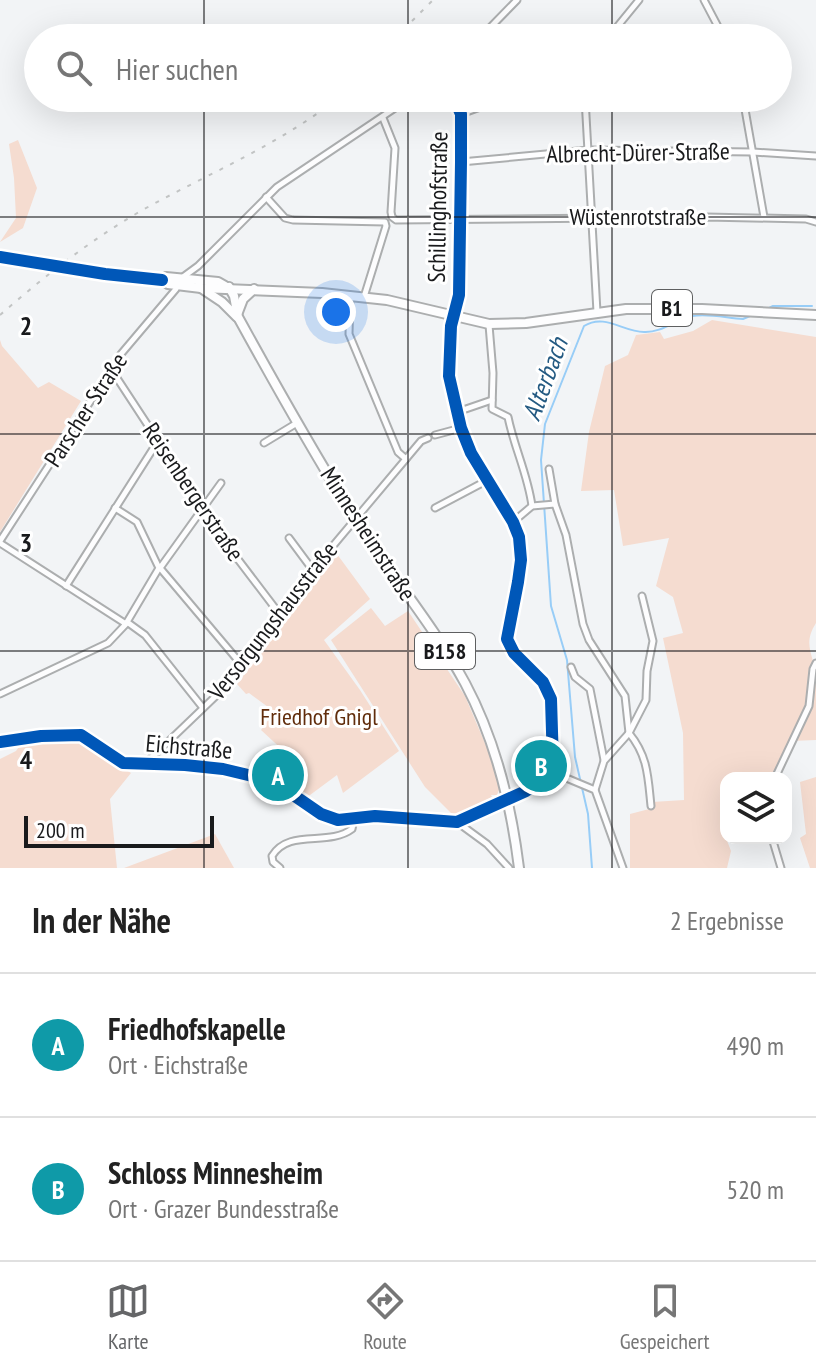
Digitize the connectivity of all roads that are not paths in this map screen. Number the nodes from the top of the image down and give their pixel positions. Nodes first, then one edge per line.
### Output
1 (517, 0) edge
2 (639, 0) edge
3 (704, 0) edge
4 (494, 24) edge
5 (619, 24) edge
6 (717, 24) edge
7 (391, 112) edge
8 (466, 112) edge
9 (586, 112) edge
10 (746, 112) edge
11 (461, 114) joint
12 (383, 118) junction
13 (589, 150) junction
14 (753, 152) junction
15 (816, 156) edge
16 (461, 162) junction
17 (266, 197) junction
18 (593, 217) junction
19 (764, 217) junction
20 (460, 218) junction
21 (816, 222) edge
22 (0, 257) edge
23 (198, 266) junction
24 (178, 281) junction
25 (200, 284) junction
26 (229, 287) junction
27 (254, 289) junction
28 (350, 295) junction
29 (364, 297) junction
30 (222, 302) junction
31 (597, 312) junction
32 (816, 315) edge
33 (238, 317) junction
34 (453, 317) junction
35 (489, 324) junction
36 (111, 369) junction
37 (492, 400) junction
38 (457, 412) junction
39 (298, 423) junction
40 (461, 428) junction
41 (158, 441) junction
42 (264, 443) dead end
43 (406, 459) junction
44 (549, 469) dead end
45 (486, 481) junction
46 (221, 483) dead end
47 (551, 504) junction
48 (532, 506) junction
49 (115, 508) junction
50 (202, 508) junction
51 (435, 508) dead end
52 (355, 519) junction
53 (513, 522) junction
54 (289, 538) dead end
55 (0, 542) edge
56 (313, 569) junction
57 (66, 586) junction
58 (642, 596) dead end
59 (278, 612) junction
60 (126, 623) junction
61 (816, 663) edge
62 (241, 664) junction
63 (571, 667) dead end
64 (0, 694) edge
65 (203, 708) junction
66 (629, 733) junction
67 (0, 741) edge
68 (604, 761) junction
69 (145, 764) junction
70 (552, 772) junction
71 (778, 772) edge
72 (595, 790) junction
73 (508, 798) junction
74 (651, 806) dead end
75 (354, 819) junction
76 (457, 822) junction
77 (774, 844) edge
78 (280, 868) edge
79 (509, 868) edge
80 (519, 868) edge
81 (623, 868) edge
82 (781, 868) edge

1 - 4 street
2 - 5 street
3 - 6 street
7 - 12 street, Parscher Straße
8 - 11 street, Schillinghofstraße
9 - 13 street
10 - 14 street
11 - 16 street, Schillinghofstraße
12 - 17 street, Parscher Straße
12 - 20 street, Wüstenrotstraße
13 - 14 street, Albrecht-Dürer-Straße
13 - 16 street, Albrecht-Dürer-Straße
13 - 18 street
14 - 15 street, Albrecht-Dürer-Straße
14 - 19 street
16 - 20 street, Schillinghofstraße
17 - 23 street, Parscher Straße
17 - 29 street
18 - 19 street, Wüstenrotstraße
18 - 20 street, Wüstenrotstraße
18 - 31 street
19 - 21 street, Wüstenrotstraße
20 - 34 street, Schillinghofstraße
22 - 24 main road, B1, bridge
23 - 24 street, Parscher Straße
23 - 25 street
24 - 25 main road, B1
24 - 36 street, Parscher Straße
25 - 26 main road, B1
25 - 30 main road, Minnesheimstraße / B158
26 - 27 main road, B1
26 - 30 main road
26 - 33 main road, Minnesheimstraße / B158
27 - 28 main road, B1
27 - 33 main road
28 - 29 main road, B1
28 - 43 street
29 - 34 main road, B1
30 - 33 main road, Minnesheimstraße / B158
31 - 32 main road, B1
31 - 35 main road, B1
33 - 39 main road, Minnesheimstraße / B158
34 - 35 main road, B1
34 - 38 street, Schillinghofstraße
35 - 37 street
36 - 41 street, Reisenbergerstraße
36 - 55 street, Parscher Straße
37 - 38 street
37 - 48 street
38 - 40 street, Schillinghofstraße
39 - 42 street
39 - 52 main road, Minnesheimstraße / B158
40 - 43 street, Versorgungshausstraße
40 - 45 street, Schillinghofstraße
41 - 49 street
41 - 50 street, Reisenbergerstraße
43 - 52 street, Versorgungshausstraße
44 - 47 street
45 - 51 street
45 - 53 street, Schillinghofstraße
46 - 50 street
47 - 48 street
47 - 66 street
48 - 53 street
49 - 57 street
49 - 60 street
50 - 59 street, Reisenbergerstraße
50 - 62 street
52 - 56 street, Versorgungshausstraße
52 - 73 main road, Minnesheimstraße / B158
53 - 70 street
54 - 56 street
55 - 57 street
56 - 59 street, Versorgungshausstraße
57 - 60 street
58 - 66 street
59 - 62 street, Versorgungshausstraße
60 - 64 street
60 - 65 street
61 - 71 street
62 - 65 street, Versorgungshausstraße
63 - 68 street
65 - 69 street, Versorgungshausstraße
66 - 68 street
66 - 74 street
67 - 69 street, Eichstraße
68 - 72 street
69 - 75 street, Eichstraße
70 - 72 street
70 - 73 street, Eichstraße
72 - 81 street
73 - 76 street, Eichstraße
73 - 80 main road, B158
75 - 76 street, Eichstraße
75 - 78 street
76 - 79 street
77 - 82 street

